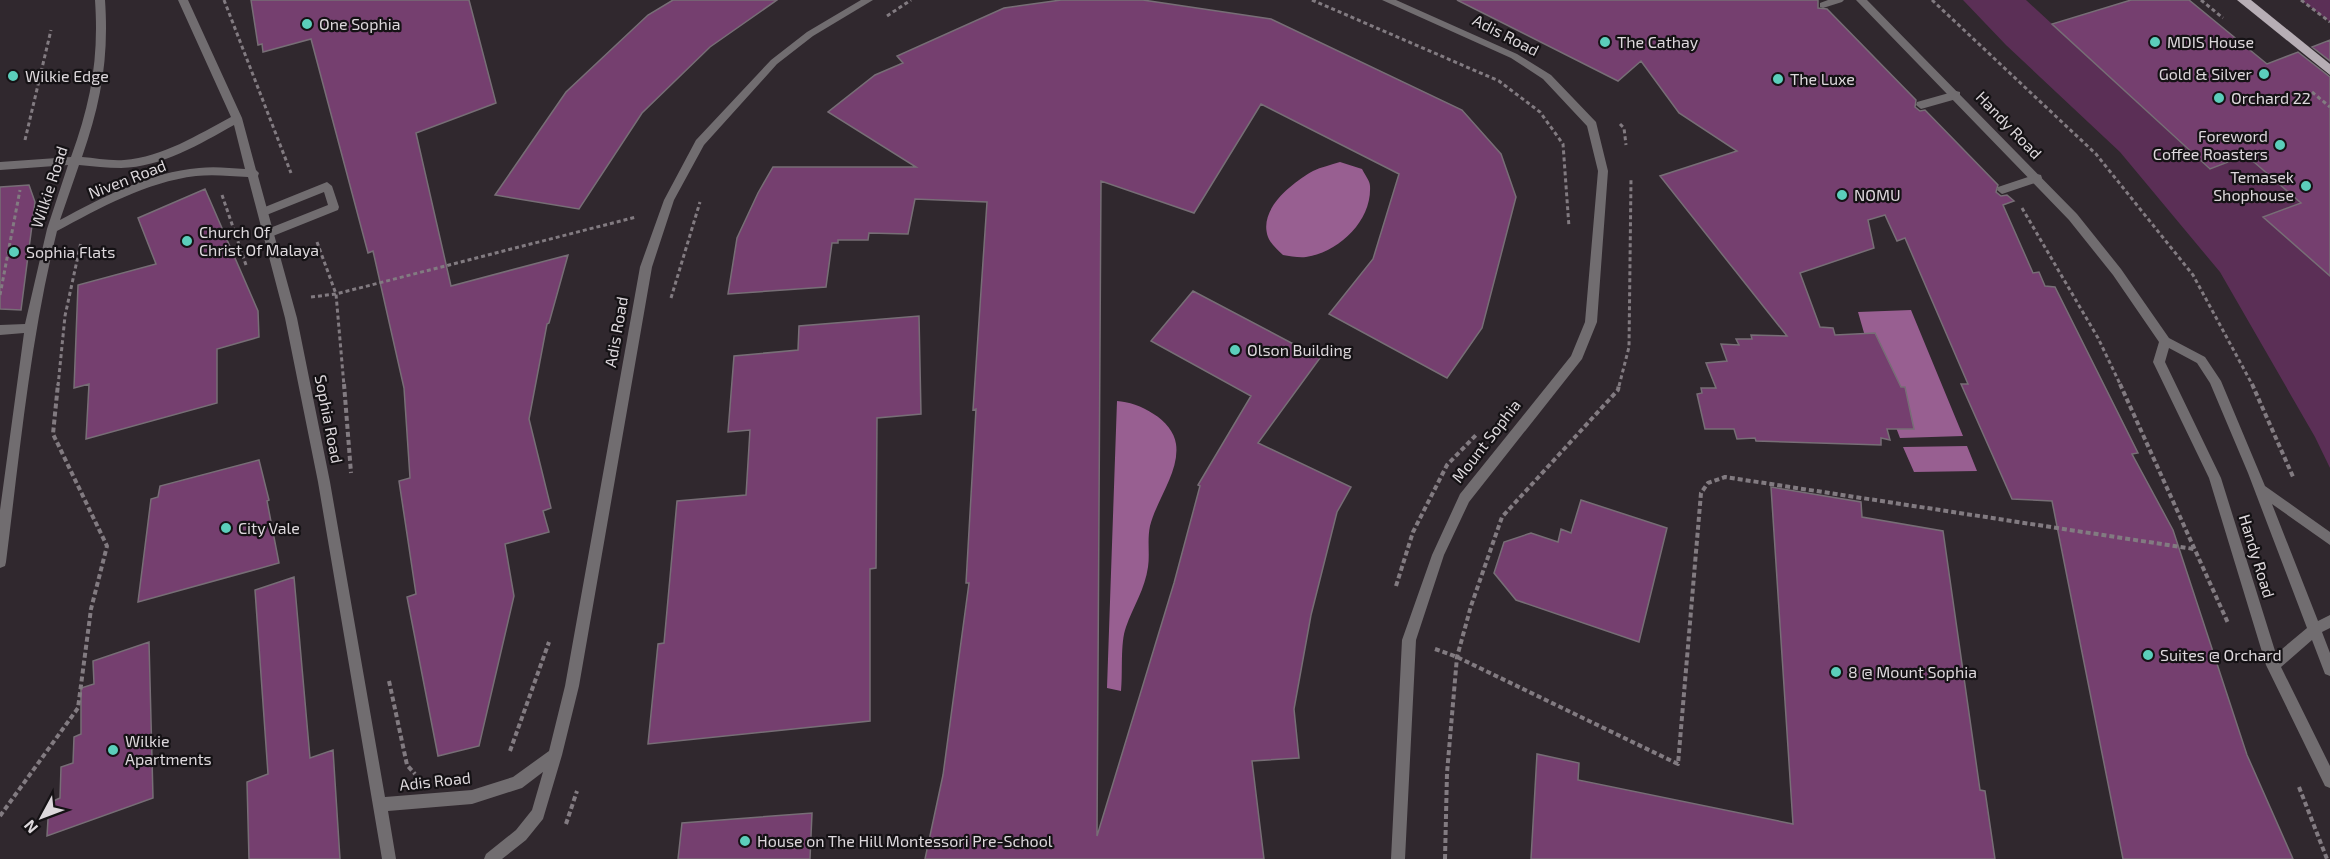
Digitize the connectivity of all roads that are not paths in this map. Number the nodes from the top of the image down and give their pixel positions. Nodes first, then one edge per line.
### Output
1 (100, 0) edge
2 (183, 0) edge
3 (868, 0) edge
4 (1387, 0) edge
5 (1839, 0) edge
6 (1861, 0) edge
7 (2243, 0) edge
8 (1823, 5) dead end
9 (2330, 71) edge
10 (1956, 94) junction
11 (1569, 98) joint
12 (1921, 105) dead end
13 (237, 118) junction
14 (76, 161) junction
15 (0, 166) edge
16 (254, 173) junction
17 (2037, 178) junction
18 (2003, 189) road end
19 (264, 212) junction
20 (52, 229) junction
21 (269, 233) junction
22 (31, 328) junction
23 (0, 330) edge
24 (2165, 341) junction
25 (2261, 489) junction
26 (2330, 538) edge
27 (0, 562) edge
28 (2330, 621) edge
29 (2314, 630) junction
30 (2273, 665) junction
31 (2330, 670) edge
32 (555, 755) junction
33 (2330, 781) edge
34 (380, 805) junction
35 (389, 859) edge
36 (491, 859) edge
37 (1398, 859) edge

1 - 14 street, Wilkie Road
2 - 13 street, Sophia Road
3 - 32 street, Adis Road
4 - 11 street, Adis Road
5 - 8 street
6 - 10 street, Handy Road
7 - 9 main road
10 - 12 street
10 - 17 street, Handy Road
11 - 37 street, Mount Sophia
13 - 14 street, Niven Road
13 - 16 street, Sophia Road
14 - 15 street, Niven Road
14 - 20 street, Wilkie Road
16 - 19 street, Sophia Road
16 - 20 street, Niven Road
17 - 18 street
17 - 24 street, Handy Road
19 - 21 street, Sophia Road
19 - 21 street
20 - 22 street, Wilkie Road
21 - 34 street, Sophia Road
22 - 23 street
22 - 27 street, Wilkie Road
24 - 25 street, Handy Road
24 - 30 street, Handy Road
25 - 26 street
25 - 29 street, Handy Road
28 - 29 street
29 - 30 street
29 - 31 street, Handy Road
30 - 33 street, Handy Road
32 - 34 street, Adis Road
32 - 36 street, Adis Road
34 - 35 street, Sophia Road

